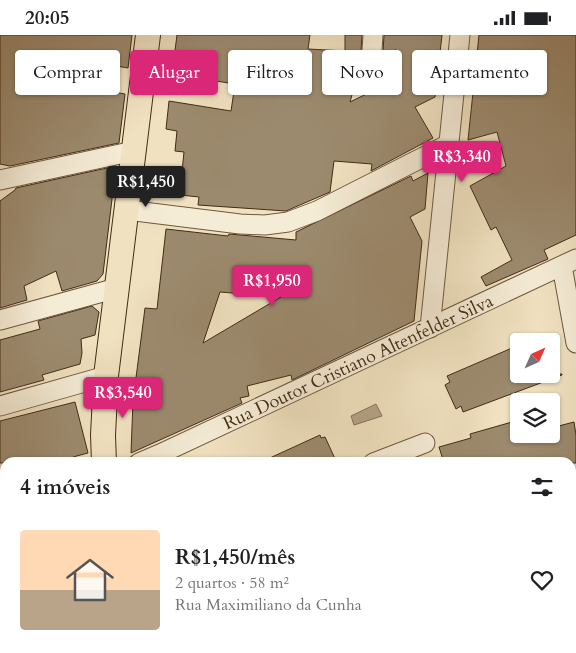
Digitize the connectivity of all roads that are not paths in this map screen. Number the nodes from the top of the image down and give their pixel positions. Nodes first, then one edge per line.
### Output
1 (148, 35) edge
2 (373, 35) edge
3 (460, 35) edge
4 (372, 50) edge
5 (449, 144) junction
6 (134, 151) junction
7 (0, 179) edge
8 (126, 210) junction
9 (569, 263) edge
10 (117, 288) junction
11 (0, 319) edge
12 (430, 328) junction
13 (576, 343) edge
14 (106, 376) junction
15 (0, 406) edge
16 (425, 443) dead end
17 (104, 457) edge
18 (153, 457) edge
19 (389, 457) edge

1 - 6 main road
2 - 4 street
3 - 5 street
5 - 8 street
5 - 12 street
6 - 7 street
6 - 8 main road
8 - 10 main road
9 - 12 street, Rua Doutor Cristiano Altenfelder Silva
9 - 13 street
10 - 11 street
10 - 14 main road
12 - 18 street, Rua Doutor Cristiano Altenfelder Silva
14 - 15 street
14 - 17 main road
16 - 19 street

